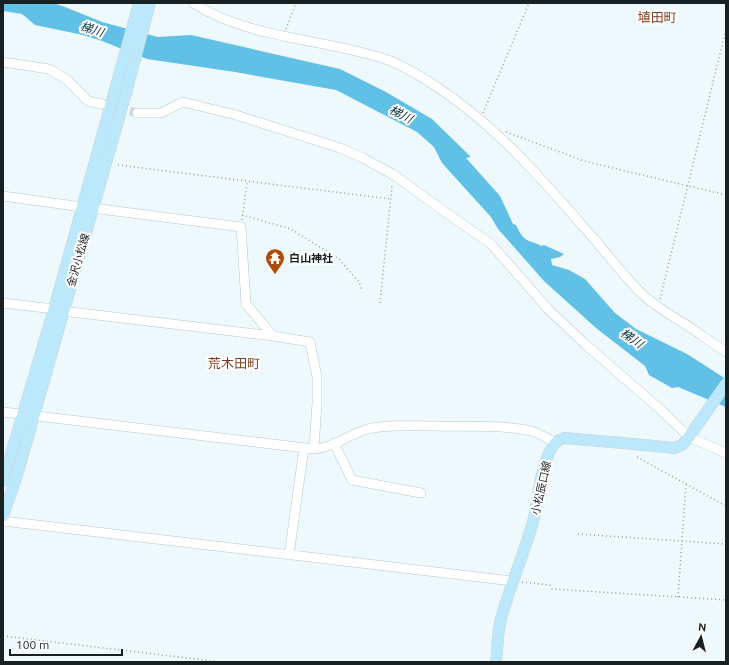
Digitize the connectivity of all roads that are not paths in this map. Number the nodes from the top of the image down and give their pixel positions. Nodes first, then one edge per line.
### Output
1 (139, 3) edge
2 (150, 3) edge
3 (194, 3) edge
4 (3, 62) edge
5 (102, 104) tunnel mouth
6 (137, 113) tunnel mouth
7 (112, 120) junction
8 (3, 196) edge
9 (87, 208) junction
10 (3, 303) edge
11 (58, 310) junction
12 (273, 336) junction
13 (726, 352) edge
14 (726, 384) edge
15 (3, 412) edge
16 (28, 415) junction
17 (690, 435) junction
18 (334, 443) junction
19 (556, 443) junction
20 (304, 448) junction
21 (314, 449) junction
22 (726, 454) edge
23 (3, 481) edge
24 (421, 493) dead end
25 (3, 516) edge
26 (3, 521) edge
27 (289, 555) junction
28 (512, 581) junction
29 (496, 662) edge

1 - 7 main road, 金沢小松線
2 - 7 main road, 金沢小松線
3 - 13 street
4 - 5 street
6 - 17 street
7 - 9 main road, 金沢小松線
8 - 9 street
9 - 11 main road, 金沢小松線
9 - 12 street
10 - 11 street
11 - 12 street
11 - 16 main road, 金沢小松線
12 - 21 street
14 - 17 main road
15 - 16 street
16 - 20 street
16 - 23 main road, 金沢小松線
16 - 25 main road, 金沢小松線
17 - 19 main road
17 - 22 street
18 - 19 street
18 - 21 street
18 - 24 street
19 - 28 main road, 小松辰口線
20 - 21 street
20 - 27 street
26 - 27 street
27 - 28 street
28 - 29 main road, 小松辰口線

